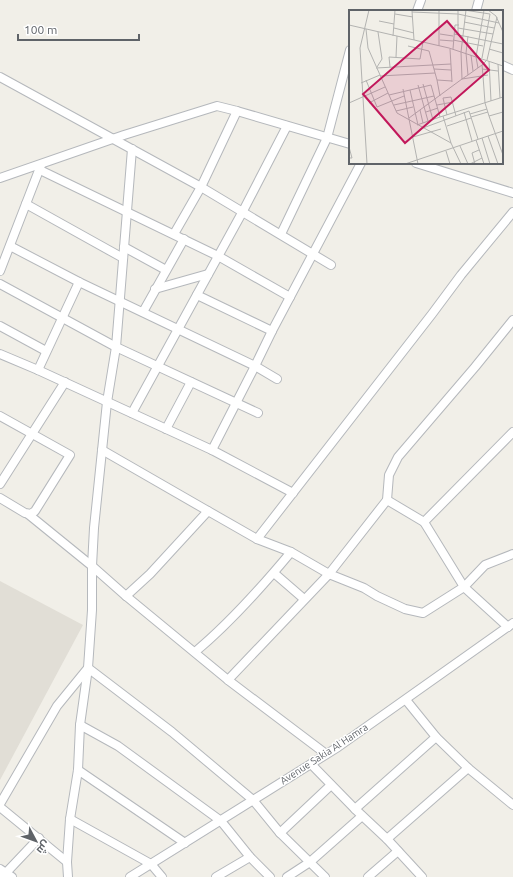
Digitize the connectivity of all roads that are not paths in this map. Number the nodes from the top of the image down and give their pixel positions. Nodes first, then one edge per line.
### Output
1 (421, 0) edge
2 (479, 0) edge
3 (417, 10) edge
4 (476, 10) edge
5 (349, 54) edge
6 (503, 65) edge
7 (513, 70) edge
8 (0, 77) edge
9 (237, 110) junction
10 (287, 126) junction
11 (327, 138) junction
12 (113, 139) junction
13 (349, 144) edge
14 (132, 149) junction
15 (360, 164) edge
16 (423, 164) edge
17 (41, 166) junction
18 (438, 166) edge
19 (0, 178) edge
20 (202, 187) junction
21 (513, 193) edge
22 (26, 204) junction
23 (127, 211) junction
24 (243, 211) junction
25 (513, 212) edge
26 (174, 234) junction
27 (281, 234) junction
28 (184, 239) junction
29 (10, 246) junction
30 (124, 247) junction
31 (312, 254) junction
32 (218, 256) junction
33 (123, 258) junction
34 (331, 265) dead end
35 (166, 270) junction
36 (0, 271) edge
37 (208, 274) junction
38 (79, 282) junction
39 (0, 284) edge
40 (155, 289) junction
41 (197, 295) junction
42 (290, 297) junction
43 (119, 301) junction
44 (143, 312) junction
45 (62, 318) junction
46 (513, 320) edge
47 (0, 326) edge
48 (178, 329) junction
49 (272, 331) junction
50 (116, 347) junction
51 (46, 351) junction
52 (0, 354) edge
53 (158, 366) junction
54 (256, 366) junction
55 (38, 370) junction
56 (277, 379) dead end
57 (65, 382) junction
58 (192, 382) junction
59 (107, 402) junction
60 (236, 404) junction
61 (132, 413) junction
62 (258, 413) dead end
63 (0, 416) edge
64 (166, 429) junction
65 (513, 432) edge
66 (32, 434) junction
67 (102, 450) junction
68 (212, 450) junction
69 (0, 484) edge
70 (293, 493) junction
71 (0, 498) edge
72 (387, 500) junction
73 (208, 511) junction
74 (28, 514) junction
75 (424, 522) junction
76 (257, 538) junction
77 (291, 552) junction
78 (513, 554) edge
79 (92, 566) junction
80 (274, 573) junction
81 (329, 574) junction
82 (464, 587) junction
83 (126, 596) junction
84 (304, 599) junction
85 (511, 625) edge
86 (195, 652) junction
87 (88, 668) junction
88 (228, 680) junction
89 (406, 700) junction
90 (80, 725) junction
91 (436, 737) junction
92 (326, 754) junction
93 (311, 764) junction
94 (468, 768) junction
95 (78, 770) junction
96 (331, 785) junction
97 (253, 800) junction
98 (513, 805) edge
99 (0, 806) edge
100 (355, 809) junction
101 (362, 816) junction
102 (70, 819) junction
103 (221, 821) junction
104 (280, 833) junction
105 (39, 838) junction
106 (387, 839) junction
107 (184, 843) junction
108 (398, 850) junction
109 (250, 857) junction
110 (67, 862) junction
111 (310, 862) junction
112 (151, 864) junction
113 (5, 874) edge
114 (372, 876) edge
115 (68, 877) edge
116 (130, 877) edge
117 (162, 877) edge
118 (216, 877) edge
119 (270, 877) edge
120 (287, 877) edge
121 (325, 877) edge
122 (422, 877) edge

1 - 3 street
2 - 4 street
5 - 11 street
6 - 7 street
8 - 12 street
9 - 10 street
9 - 12 street
9 - 20 street
10 - 11 street
10 - 24 street
11 - 13 street
11 - 27 street
12 - 14 street
12 - 17 street
14 - 20 street
14 - 23 street
15 - 31 street
16 - 18 street
17 - 19 street
17 - 22 street
17 - 23 street
18 - 21 street
20 - 24 street
20 - 26 street
22 - 29 street
22 - 33 street
23 - 26 street
23 - 30 street
24 - 27 street
24 - 32 street
25 - 70 street
26 - 28 street
27 - 31 street
28 - 32 street
28 - 35 street
29 - 36 street
29 - 38 street
30 - 33 street
30 - 35 street
31 - 34 street
31 - 42 street
32 - 37 street
32 - 42 street
33 - 43 street
35 - 40 street
37 - 40 street
37 - 41 street
38 - 43 street
38 - 45 street
39 - 45 street
40 - 44 street
41 - 48 street
41 - 49 street
42 - 49 street
43 - 44 street
43 - 50 street
44 - 48 street
45 - 50 street
45 - 51 street
46 - 72 street
47 - 51 street
48 - 53 street
48 - 54 street
49 - 54 street
50 - 53 street
50 - 59 street
51 - 55 street
52 - 55 street
53 - 58 street
53 - 61 street
54 - 56 street
54 - 60 street
55 - 57 street
57 - 59 street
57 - 66 street
58 - 60 street
58 - 64 street
59 - 61 street
59 - 67 street
60 - 62 street
60 - 68 street
61 - 64 street
63 - 66 street
64 - 68 street
65 - 75 street
66 - 69 street
66 - 74 street
67 - 73 street
67 - 79 street
68 - 70 street
70 - 76 street
71 - 74 street
72 - 75 street
72 - 81 street
73 - 76 street
73 - 83 street
74 - 79 street
75 - 82 street
76 - 77 street
77 - 80 street
77 - 81 street
78 - 82 street
79 - 83 street
79 - 87 street
80 - 84 street
80 - 86 street
81 - 82 street
81 - 84 street
82 - 85 street
83 - 86 street
84 - 88 street
85 - 89 street, Avenue Sakia Al Hamra
86 - 88 street
87 - 90 street
87 - 97 street
87 - 99 street
88 - 92 street
89 - 91 street
89 - 92 street, Avenue Sakia Al Hamra
90 - 95 street
90 - 103 street
91 - 94 street
91 - 100 street
92 - 93 street, Avenue Sakia Al Hamra
93 - 96 street
93 - 97 street, Avenue Sakia Al Hamra
94 - 98 street
94 - 106 street
95 - 102 street
95 - 107 street
96 - 100 street
96 - 104 street
97 - 103 street, Avenue Sakia Al Hamra
97 - 104 street
99 - 105 street
100 - 101 street
101 - 106 street
101 - 111 street
102 - 110 street
102 - 112 street
103 - 107 street, Avenue Sakia Al Hamra
103 - 109 street
104 - 111 street
105 - 110 street
105 - 113 street
106 - 108 street
107 - 112 street, Avenue Sakia Al Hamra
108 - 114 street
108 - 122 street
109 - 118 street
109 - 119 street
110 - 115 street
111 - 120 street
111 - 121 street
112 - 116 street, Avenue Sakia Al Hamra
112 - 117 street

